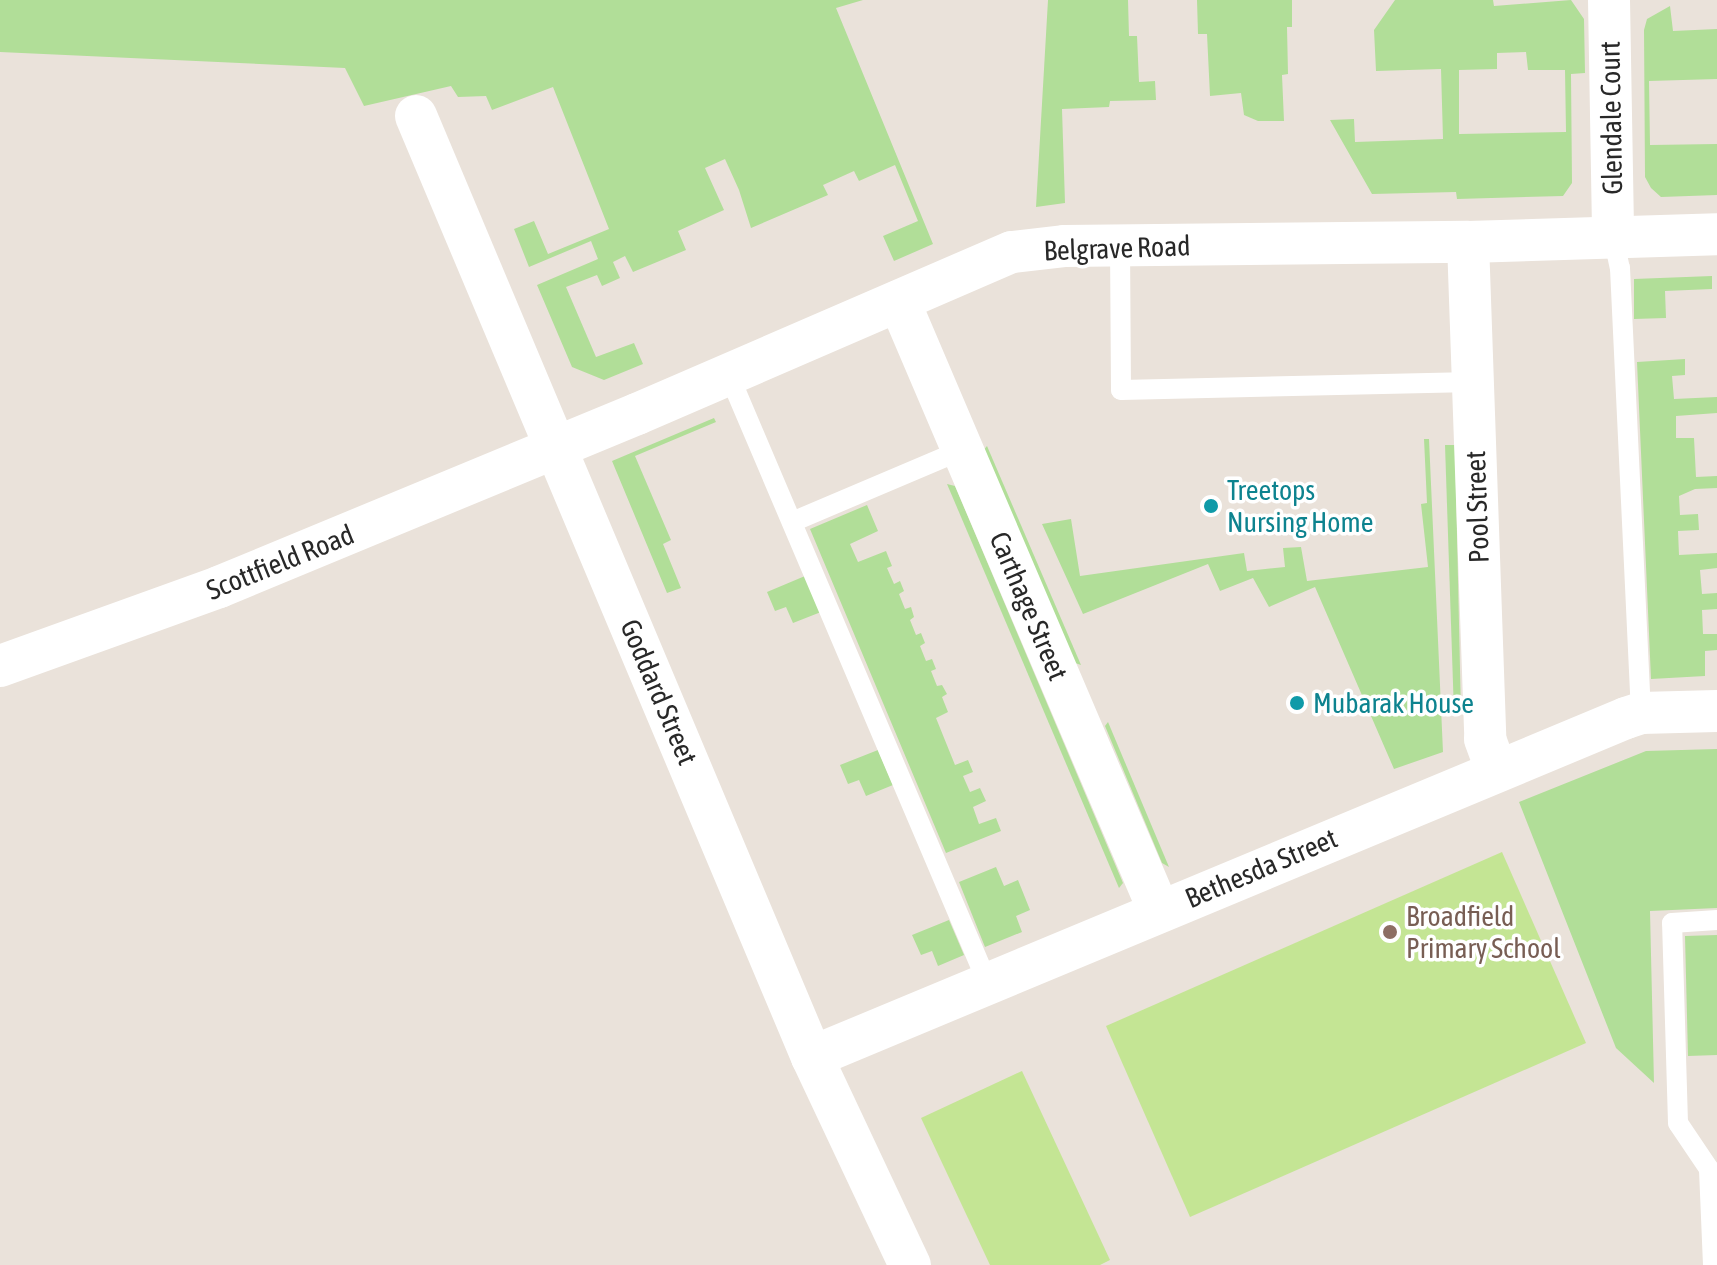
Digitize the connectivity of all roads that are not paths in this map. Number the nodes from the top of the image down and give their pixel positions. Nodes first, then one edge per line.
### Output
1 (1609, 0) edge
2 (416, 116) dead end
3 (1717, 234) edge
4 (1613, 236) junction
5 (1468, 242) junction
6 (1120, 245) junction
7 (899, 301) junction
8 (729, 375) junction
9 (1473, 382) junction
10 (556, 448) junction
11 (962, 450) junction
12 (792, 522) junction
13 (0, 666) edge
14 (1717, 711) edge
15 (1641, 713) junction
16 (1496, 770) junction
17 (1159, 911) junction
18 (1717, 920) edge
19 (988, 984) junction
20 (812, 1057) junction
21 (910, 1265) edge
22 (1713, 1265) edge

1 - 4 street, Glendale Court
2 - 10 street, Goddard Street
3 - 4 street, Belgrave Road
4 - 5 street, Belgrave Road
4 - 15 lane
5 - 6 street, Belgrave Road
5 - 9 street, Pool Street
6 - 7 street, Belgrave Road
6 - 9 lane
7 - 8 street, Belgrave Road
7 - 11 street, Carthage Street
8 - 10 street, Belgrave Road
8 - 12 lane
9 - 16 street, Pool Street
10 - 13 street, Scottfield Road
10 - 20 street, Goddard Street
11 - 12 lane
11 - 17 street, Carthage Street
12 - 19 lane
14 - 15 street, Bethesda Street
15 - 16 street, Bethesda Street
16 - 17 street, Bethesda Street
17 - 19 street, Bethesda Street
18 - 22 lane
19 - 20 street, Bethesda Street
20 - 21 street, Goddard Street

